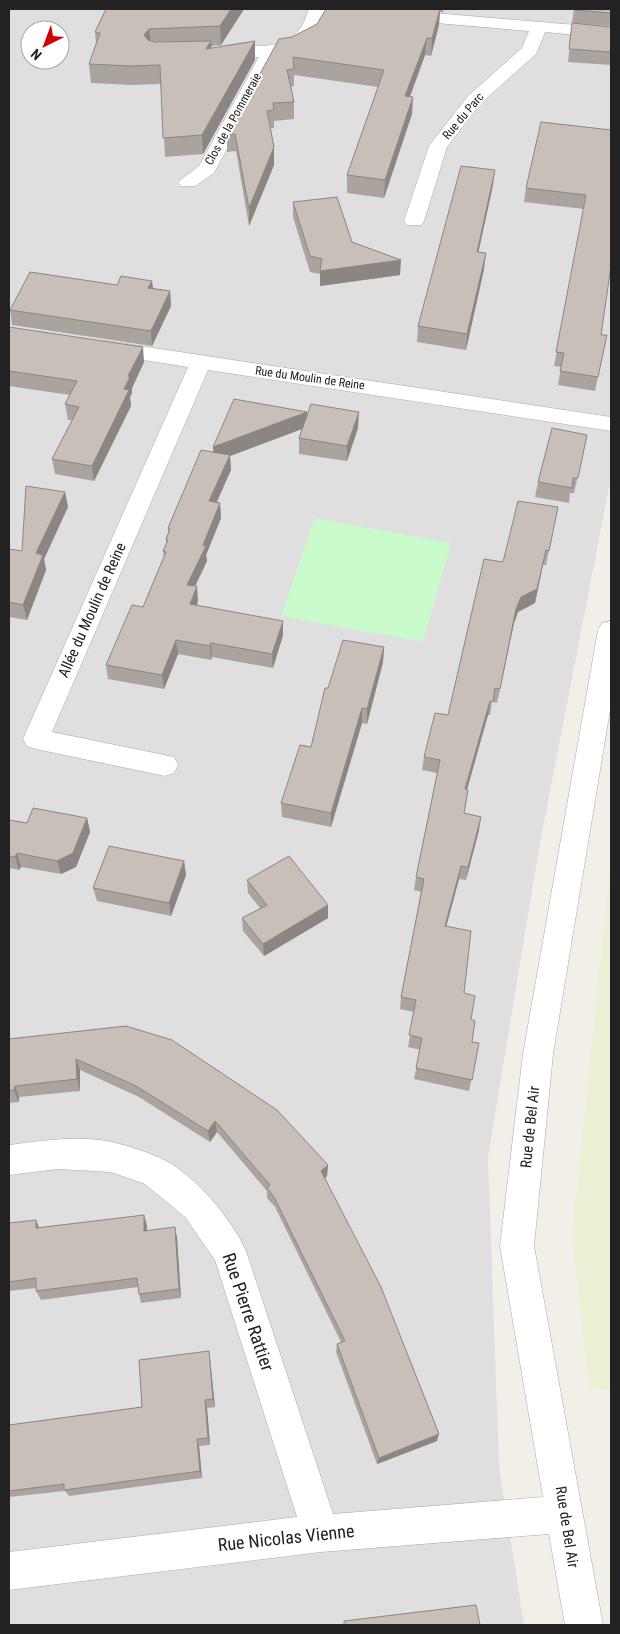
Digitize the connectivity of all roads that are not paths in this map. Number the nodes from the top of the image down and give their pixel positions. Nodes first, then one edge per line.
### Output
1 (317, 9) edge
2 (331, 9) edge
3 (539, 27) junction
4 (611, 33) edge
5 (271, 51) junction
6 (197, 52) edge
7 (188, 182) dead end
8 (414, 222) dead end
9 (86, 345) edge
10 (201, 362) junction
11 (611, 424) edge
12 (611, 630) edge
13 (165, 765) dead end
14 (9, 1160) edge
15 (564, 1514) junction
16 (321, 1533) junction
17 (9, 1570) edge
18 (584, 1625) edge

1 - 5 street, Clos de la Pommeraie
2 - 3 street
3 - 4 street
3 - 8 street, Rue du Parc
5 - 6 street, Clos de la Pommeraie
5 - 7 street, Clos de la Pommeraie
9 - 10 street, Rue du Moulin de Reine
10 - 11 street, Rue du Moulin de Reine
10 - 13 street, Allée du Moulin de Reine
12 - 15 street, Rue de Bel Air
14 - 16 street, Rue Pierre Rattier
15 - 16 street, Rue Nicolas Vienne
15 - 18 street, Rue de Bel Air
16 - 17 street, Rue Nicolas Vienne

